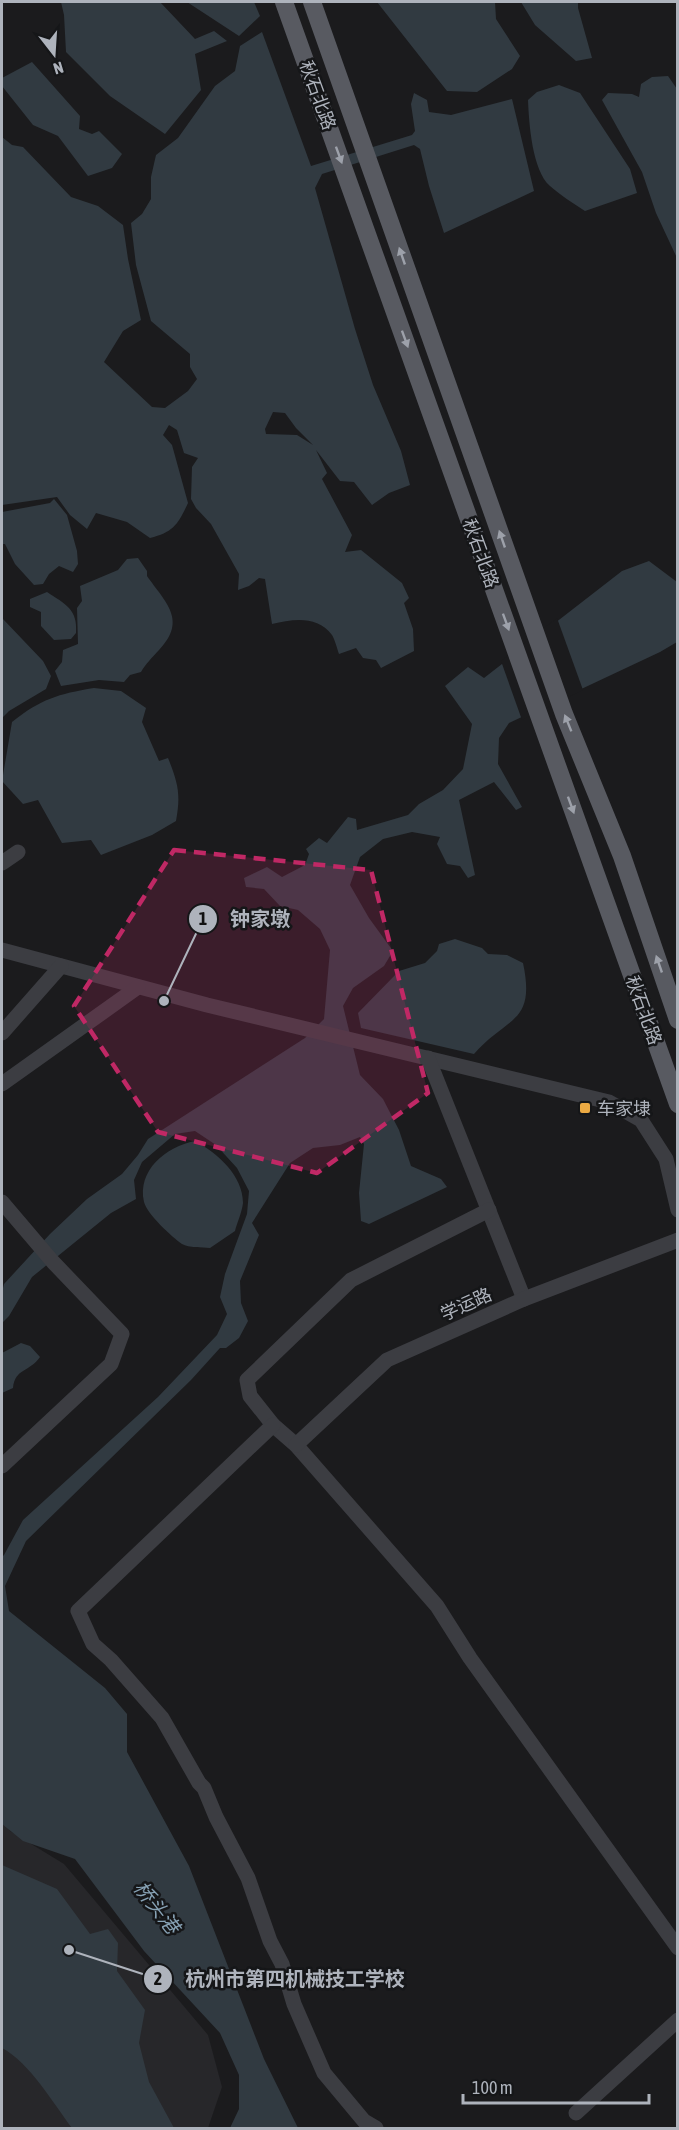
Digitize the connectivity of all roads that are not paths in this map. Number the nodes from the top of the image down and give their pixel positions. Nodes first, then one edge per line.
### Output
1 (284, 2) edge
2 (312, 2) edge
3 (18, 852) dead end
4 (2, 863) edge
5 (2, 950) edge
6 (61, 966) junction
7 (138, 987) junction
8 (678, 1020) edge
9 (2, 1033) edge
10 (428, 1058) junction
11 (2, 1084) edge
12 (678, 1104) edge
13 (2, 1202) edge
14 (489, 1210) junction
15 (678, 1210) edge
16 (678, 1240) edge
17 (524, 1299) junction
18 (273, 1425) junction
19 (296, 1445) junction
20 (2, 1466) edge
21 (678, 1948) edge
22 (678, 2020) edge
23 (576, 2113) dead end
24 (376, 2128) edge

1 -> 12 main road, 秋石北路
8 -> 2 main road, 秋石北路
3 - 4 street
5 - 6 street
6 - 7 street
6 - 9 street
7 - 10 street
7 - 11 street
10 - 14 street
10 - 15 street
13 - 20 street
14 - 17 street
14 - 18 street
16 - 17 street, 学运路
17 - 19 street, 学运路
18 - 19 street
18 - 24 street
19 - 21 street
22 - 23 street

